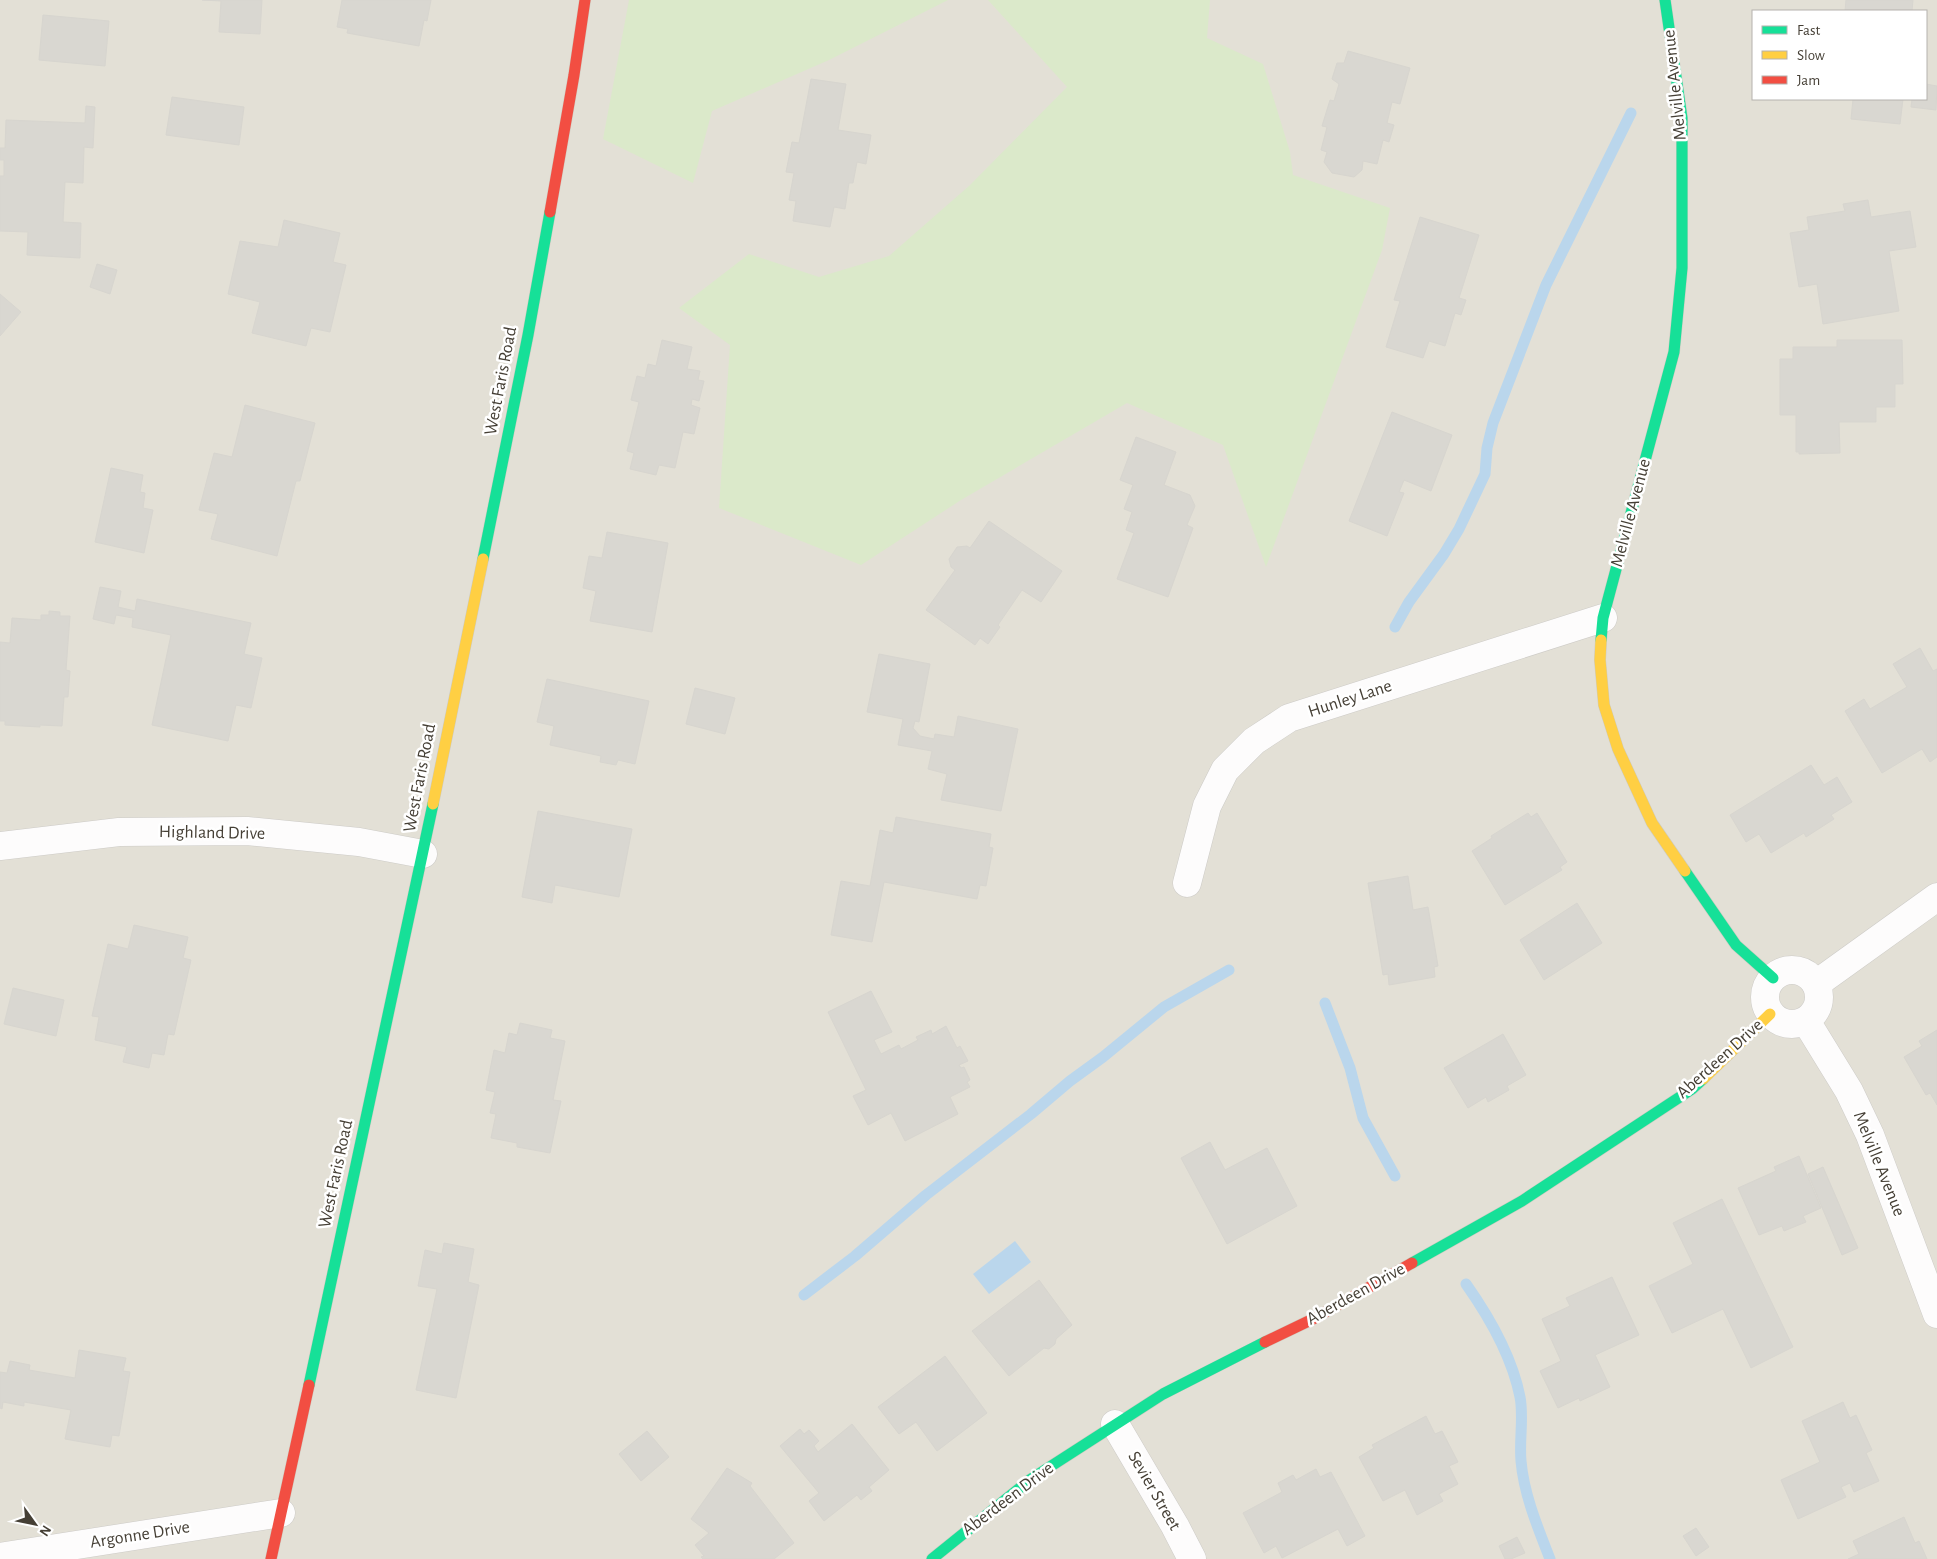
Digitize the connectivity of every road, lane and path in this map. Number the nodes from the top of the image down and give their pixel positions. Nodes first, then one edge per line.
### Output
1 (585, 0) edge
2 (1665, 0) edge
3 (1603, 618) junction
4 (0, 846) edge
5 (423, 854) junction
6 (1187, 883) dead end
7 (1937, 897) edge
8 (1772, 978) junction
9 (1816, 984) junction
10 (1770, 1014) junction
11 (1806, 1021) junction
12 (1937, 1314) edge
13 (1116, 1424) junction
14 (281, 1513) junction
15 (0, 1556) edge
16 (271, 1559) edge
17 (932, 1559) edge
18 (1192, 1559) edge

1 - 5 street, West Faris Road
2 - 3 street, Melville Avenue
3 - 6 street, Hunley Lane
3 - 8 street, Melville Avenue
4 - 5 street, Highland Drive
5 - 14 street, West Faris Road
7 - 9 street
8 - 9 street
8 - 10 street
9 - 11 street
10 - 11 street
10 - 13 street, Aberdeen Drive
11 - 12 street, Melville Avenue
13 - 17 street, Aberdeen Drive
13 - 18 street, Sevier Street
14 - 15 street, Argonne Drive
14 - 16 street, West Faris Road

